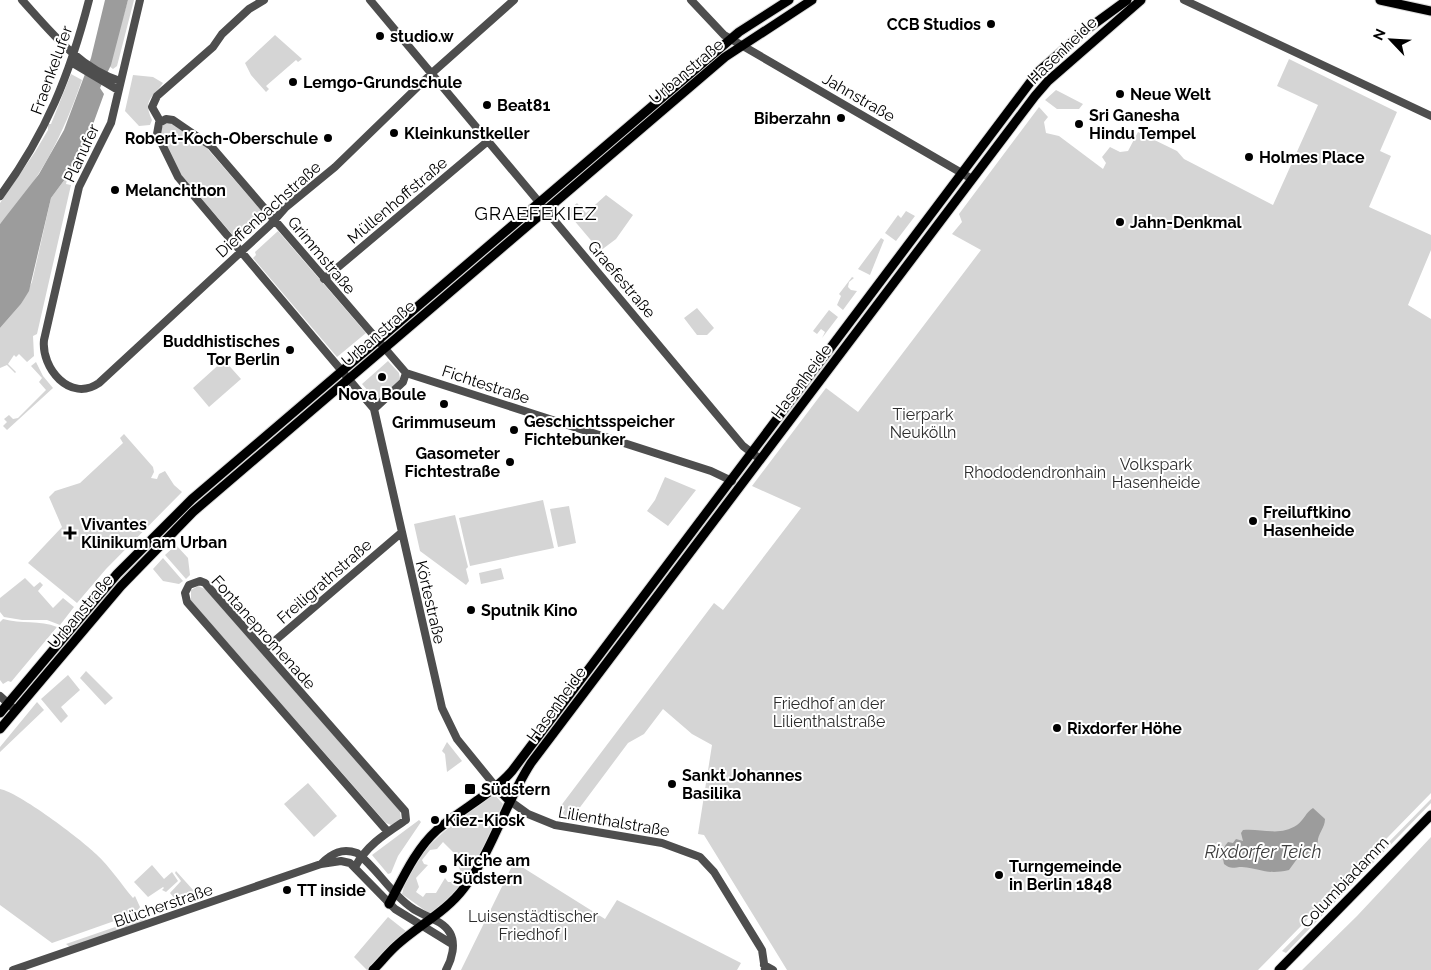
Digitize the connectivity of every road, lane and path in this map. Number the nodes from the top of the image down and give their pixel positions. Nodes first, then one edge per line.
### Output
1 (22, 0) edge
2 (89, 0) edge
3 (140, 0) edge
4 (264, 0) edge
5 (370, 0) edge
6 (514, 0) edge
7 (691, 0) edge
8 (789, 0) edge
9 (812, 0) edge
10 (1127, 0) edge
11 (1141, 0) edge
12 (1184, 0) edge
13 (1380, 0) edge
14 (1431, 11) edge
15 (756, 21) junction
16 (762, 32) junction
17 (731, 40) junction
18 (741, 45) junction
19 (1062, 50) junction
20 (72, 58) junction
21 (1065, 66) junction
22 (432, 73) junction
23 (104, 78) junction
24 (120, 81) junction
25 (118, 90) junction
26 (1431, 116) edge
27 (160, 121) junction
28 (488, 141) junction
29 (980, 152) junction
30 (988, 158) junction
31 (964, 174) junction
32 (972, 179) junction
33 (0, 196) edge
34 (542, 206) junction
35 (274, 220) junction
36 (242, 251) junction
37 (324, 279) junction
38 (381, 344) junction
39 (44, 348) joint
40 (343, 370) junction
41 (406, 373) junction
42 (350, 378) junction
43 (374, 409) junction
44 (772, 427) junction
45 (780, 433) junction
46 (756, 456) junction
47 (732, 481) junction
48 (401, 533) junction
49 (264, 650) junction
50 (0, 696) edge
51 (8, 704) junction
52 (16, 710) junction
53 (0, 713) edge
54 (0, 730) edge
55 (512, 771) junction
56 (522, 778) junction
57 (496, 786) junction
58 (510, 801) junction
59 (1431, 815) edge
60 (388, 832) junction
61 (361, 856) junction
62 (322, 864) junction
63 (355, 867) junction
64 (395, 893) junction
65 (389, 904) junction
66 (431, 919) junction
67 (421, 926) junction
68 (452, 944) junction
69 (765, 967) edge
70 (13, 970) edge
71 (373, 970) edge
72 (446, 970) edge
73 (773, 970) edge
74 (1279, 970) edge

1 - 20 street
2 - 20 street, Fraenkelufer
3 - 24 street, Planufer
4 - 27 street
5 - 22 street, Graefestraße
6 - 22 street, Dieffenbachstraße
7 - 17 street, Jahnstraße
8 - 15 main road, Urbanstraße
9 - 16 main road, Urbanstraße
10 - 19 main road, Hasenheide
11 - 21 main road, Hasenheide
12 - 26 street
13 - 14 main road
15 - 16 main road
15 - 17 main road, Urbanstraße
16 - 18 main road, Urbanstraße
17 - 18 street, Jahnstraße
17 - 34 main road, Urbanstraße
18 - 31 street, Jahnstraße
18 - 34 main road, Urbanstraße
19 - 21 main road
19 - 29 main road, Hasenheide
20 - 23 street
20 - 33 street, Fraenkelufer
21 - 30 main road, Hasenheide
22 - 28 street, Graefestraße
22 - 35 street, Dieffenbachstraße
23 - 24 street
23 - 25 street
24 - 25 street, Planufer
25 - 39 street, Planufer
27 - 35 street, Grimmstraße
27 - 36 street
28 - 34 street, Graefestraße
28 - 37 street, Müllenhoffstraße
29 - 30 main road
29 - 31 main road, Hasenheide
30 - 32 main road, Hasenheide
31 - 32 street, Jahnstraße
31 - 44 main road, Hasenheide
32 - 45 main road, Hasenheide
34 - 38 main road, Urbanstraße
34 - 46 street, Graefestraße
35 - 36 street, Dieffenbachstraße
35 - 37 street, Grimmstraße
36 - 39 street, Dieffenbachstraße
36 - 40 street
37 - 38 street, Grimmstraße
38 - 40 main road, Urbanstraße
38 - 41 street
38 - 42 main road, Urbanstraße
40 - 42 street, Körtestraße
40 - 51 main road, Urbanstraße
41 - 43 street
41 - 47 street, Fichtestraße
42 - 43 street, Körtestraße
42 - 52 main road, Urbanstraße
43 - 48 street, Körtestraße
44 - 45 main road
44 - 46 main road, Hasenheide
45 - 46 main road, Hasenheide
46 - 47 main road, Hasenheide
46 - 56 main road, Hasenheide
47 - 55 main road, Hasenheide
48 - 49 street, Freiligrathstraße
48 - 57 street, Körtestraße
49 - 60 street, Fontanepromenade
49 - 60 street, Fontanepromenade
50 - 51 street
51 - 52 street
51 - 53 main road, Urbanstraße
52 - 54 main road, Urbanstraße
55 - 56 main road
55 - 57 main road, Hasenheide
56 - 58 main road, Hasenheide
57 - 58 main road
57 - 64 main road
58 - 66 main road
58 - 69 street, Lilienthalstraße
59 - 74 main road, Columbiadamm
60 - 61 street
61 - 62 street, Blücherstraße
61 - 63 street
61 - 64 street
62 - 63 street, Blücherstraße
62 - 70 street, Blücherstraße
63 - 65 street
64 - 65 main road
64 - 66 street
65 - 67 street
66 - 67 main road
66 - 68 street
67 - 68 street
67 - 71 main road
68 - 72 street
69 - 73 street, Lilienthalstraße

